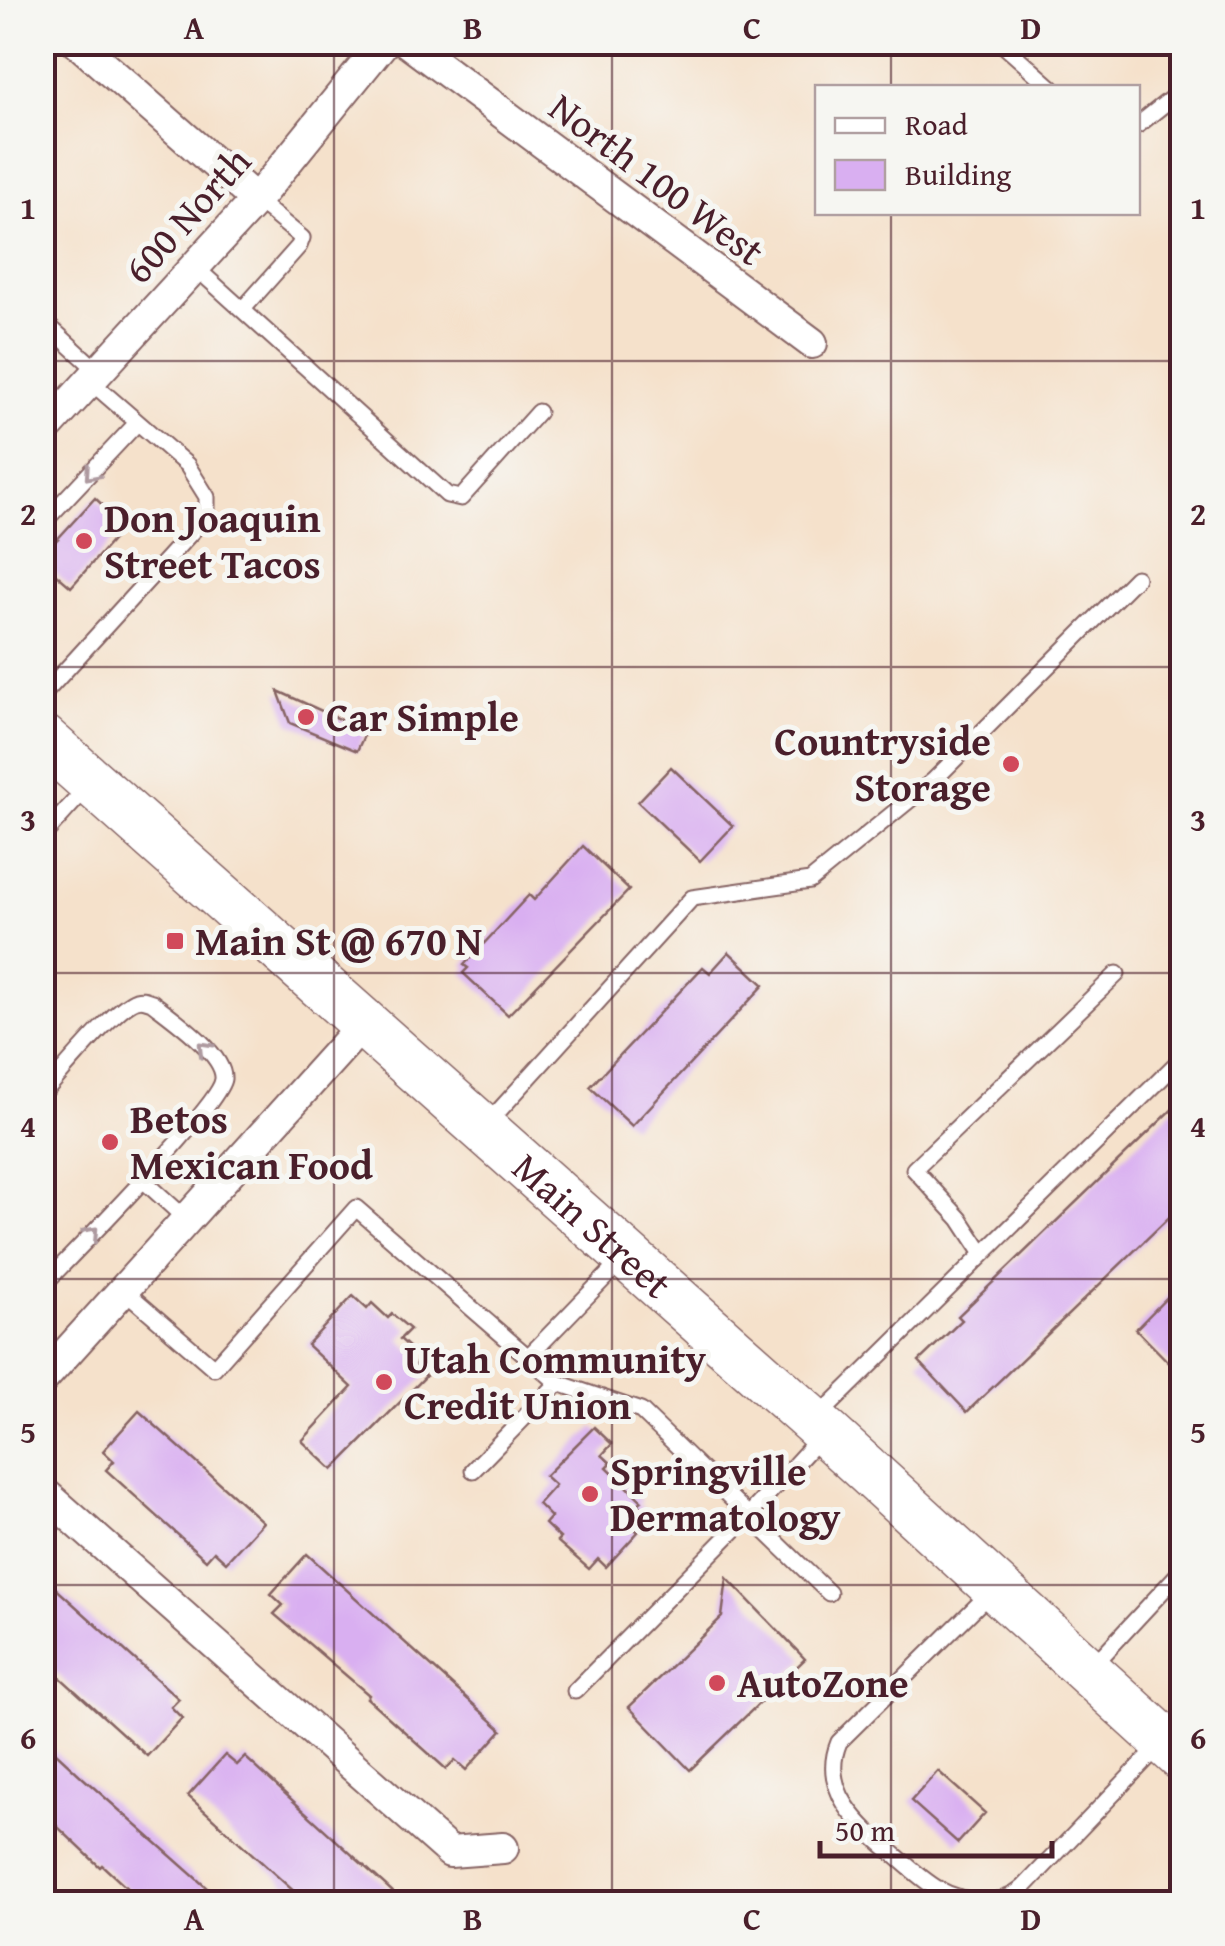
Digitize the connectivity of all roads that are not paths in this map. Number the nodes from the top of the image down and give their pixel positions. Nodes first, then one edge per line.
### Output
1 (78, 42) edge
2 (384, 42) edge
3 (407, 42) edge
4 (1000, 42) edge
5 (1049, 85) edge
6 (1182, 90) edge
7 (1140, 123) edge
8 (256, 200) junction
9 (196, 267) junction
10 (243, 309) junction
11 (42, 340) edge
12 (812, 343) dead end
13 (95, 377) junction
14 (538, 412) dead end
15 (137, 423) junction
16 (42, 434) edge
17 (42, 524) edge
18 (1136, 578) dead end
19 (42, 696) edge
20 (42, 738) edge
21 (92, 782) junction
22 (42, 837) edge
23 (1118, 974) dead end
24 (363, 1024) junction
25 (1182, 1058) edge
26 (42, 1094) edge
27 (482, 1130) junction
28 (142, 1179) junction
29 (186, 1220) junction
30 (983, 1254) junction
31 (626, 1256) junction
32 (42, 1286) edge
33 (124, 1290) junction
34 (528, 1357) junction
35 (46, 1369) edge
36 (558, 1383) junction
37 (819, 1427) junction
38 (473, 1470) dead end
39 (42, 1491) edge
40 (748, 1516) junction
41 (1182, 1570) edge
42 (996, 1587) junction
43 (828, 1593) dead end
44 (1088, 1671) junction
45 (576, 1691) dead end
46 (1174, 1748) edge
47 (503, 1848) dead end

1 - 8 street
2 - 8 street, 600 North
3 - 12 street, North 100 West
4 - 5 lane
6 - 7 lane
8 - 9 street, 600 North
8 - 10 lane
9 - 10 lane
9 - 13 street, 600 North
10 - 14 lane
11 - 13 lane
13 - 15 lane
13 - 16 street, 600 North
15 -> 17 lane
15 - 19 lane
18 - 27 lane
20 - 21 main road, Main Street
21 - 22 lane
21 - 24 main road, Main Street
23 - 30 lane
24 - 27 main road, Main Street
24 - 29 street
25 - 30 lane
28 -> 26 lane
27 - 31 main road, Main Street
28 - 29 lane
32 -> 28 lane
29 - 33 street
30 - 37 lane
31 - 34 lane
31 - 37 main road, Main Street
33 - 34 lane
33 - 35 street
34 - 36 lane
36 - 38 lane
36 - 40 lane
37 - 40 lane
37 - 42 main road, Main Street
39 - 47 street
40 - 43 lane
40 - 45 lane
41 - 44 lane
42 - 44 main road, Main Street
42 - 46 lane
44 - 46 main road, Main Street

